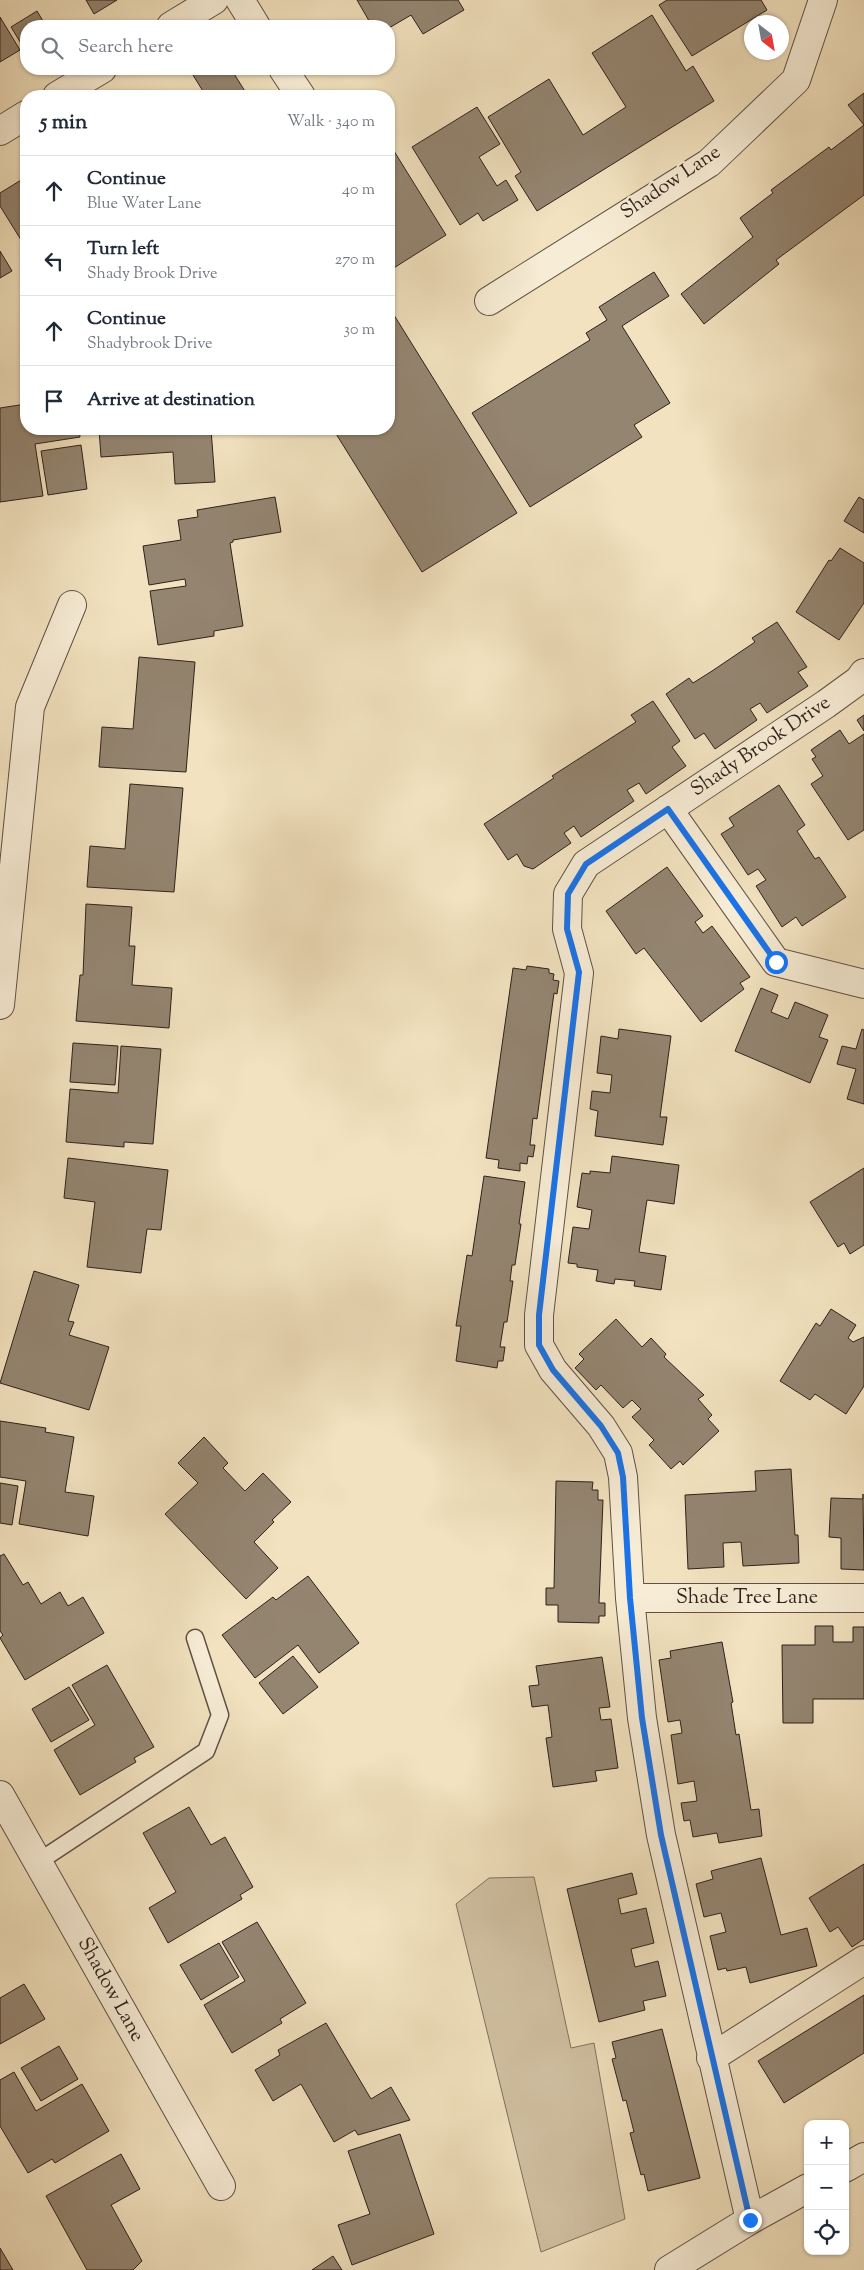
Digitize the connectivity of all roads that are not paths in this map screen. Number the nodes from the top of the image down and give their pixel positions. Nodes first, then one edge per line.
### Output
1 (214, 0) edge
2 (240, 0) edge
3 (823, 0) edge
4 (181, 20) edge
5 (252, 20) edge
6 (92, 75) edge
7 (287, 75) edge
8 (67, 90) edge
9 (296, 90) edge
10 (20, 119) edge
11 (0, 131) edge
12 (489, 301) dead end
13 (72, 604) dead end
14 (864, 673) edge
15 (668, 809) junction
16 (864, 984) edge
17 (0, 1005) edge
18 (630, 1598) junction
19 (864, 1598) edge
20 (195, 1638) dead end
21 (0, 1795) edge
22 (38, 1862) junction
23 (864, 1960) edge
24 (711, 2058) junction
25 (864, 2157) edge
26 (849, 2166) edge
27 (221, 2186) dead end
28 (804, 2190) edge
29 (750, 2220) junction
30 (669, 2270) edge

1 - 4 street
2 - 5 street
3 - 12 street, Shadow Lane
6 - 8 street
7 - 9 street
10 - 11 street
13 - 17 street
14 - 15 street, Shady Brook Drive
15 - 16 street
15 - 18 street, Shady Brook Drive
18 - 19 street, Shade Tree Lane
18 - 24 street, Shady Brook Drive
20 - 22 lane
21 - 22 street, Shadow Lane
22 - 27 street, Shadow Lane
23 - 24 street
24 - 29 street, Shady Brook Drive
25 - 26 street
28 - 29 street
29 - 30 street

